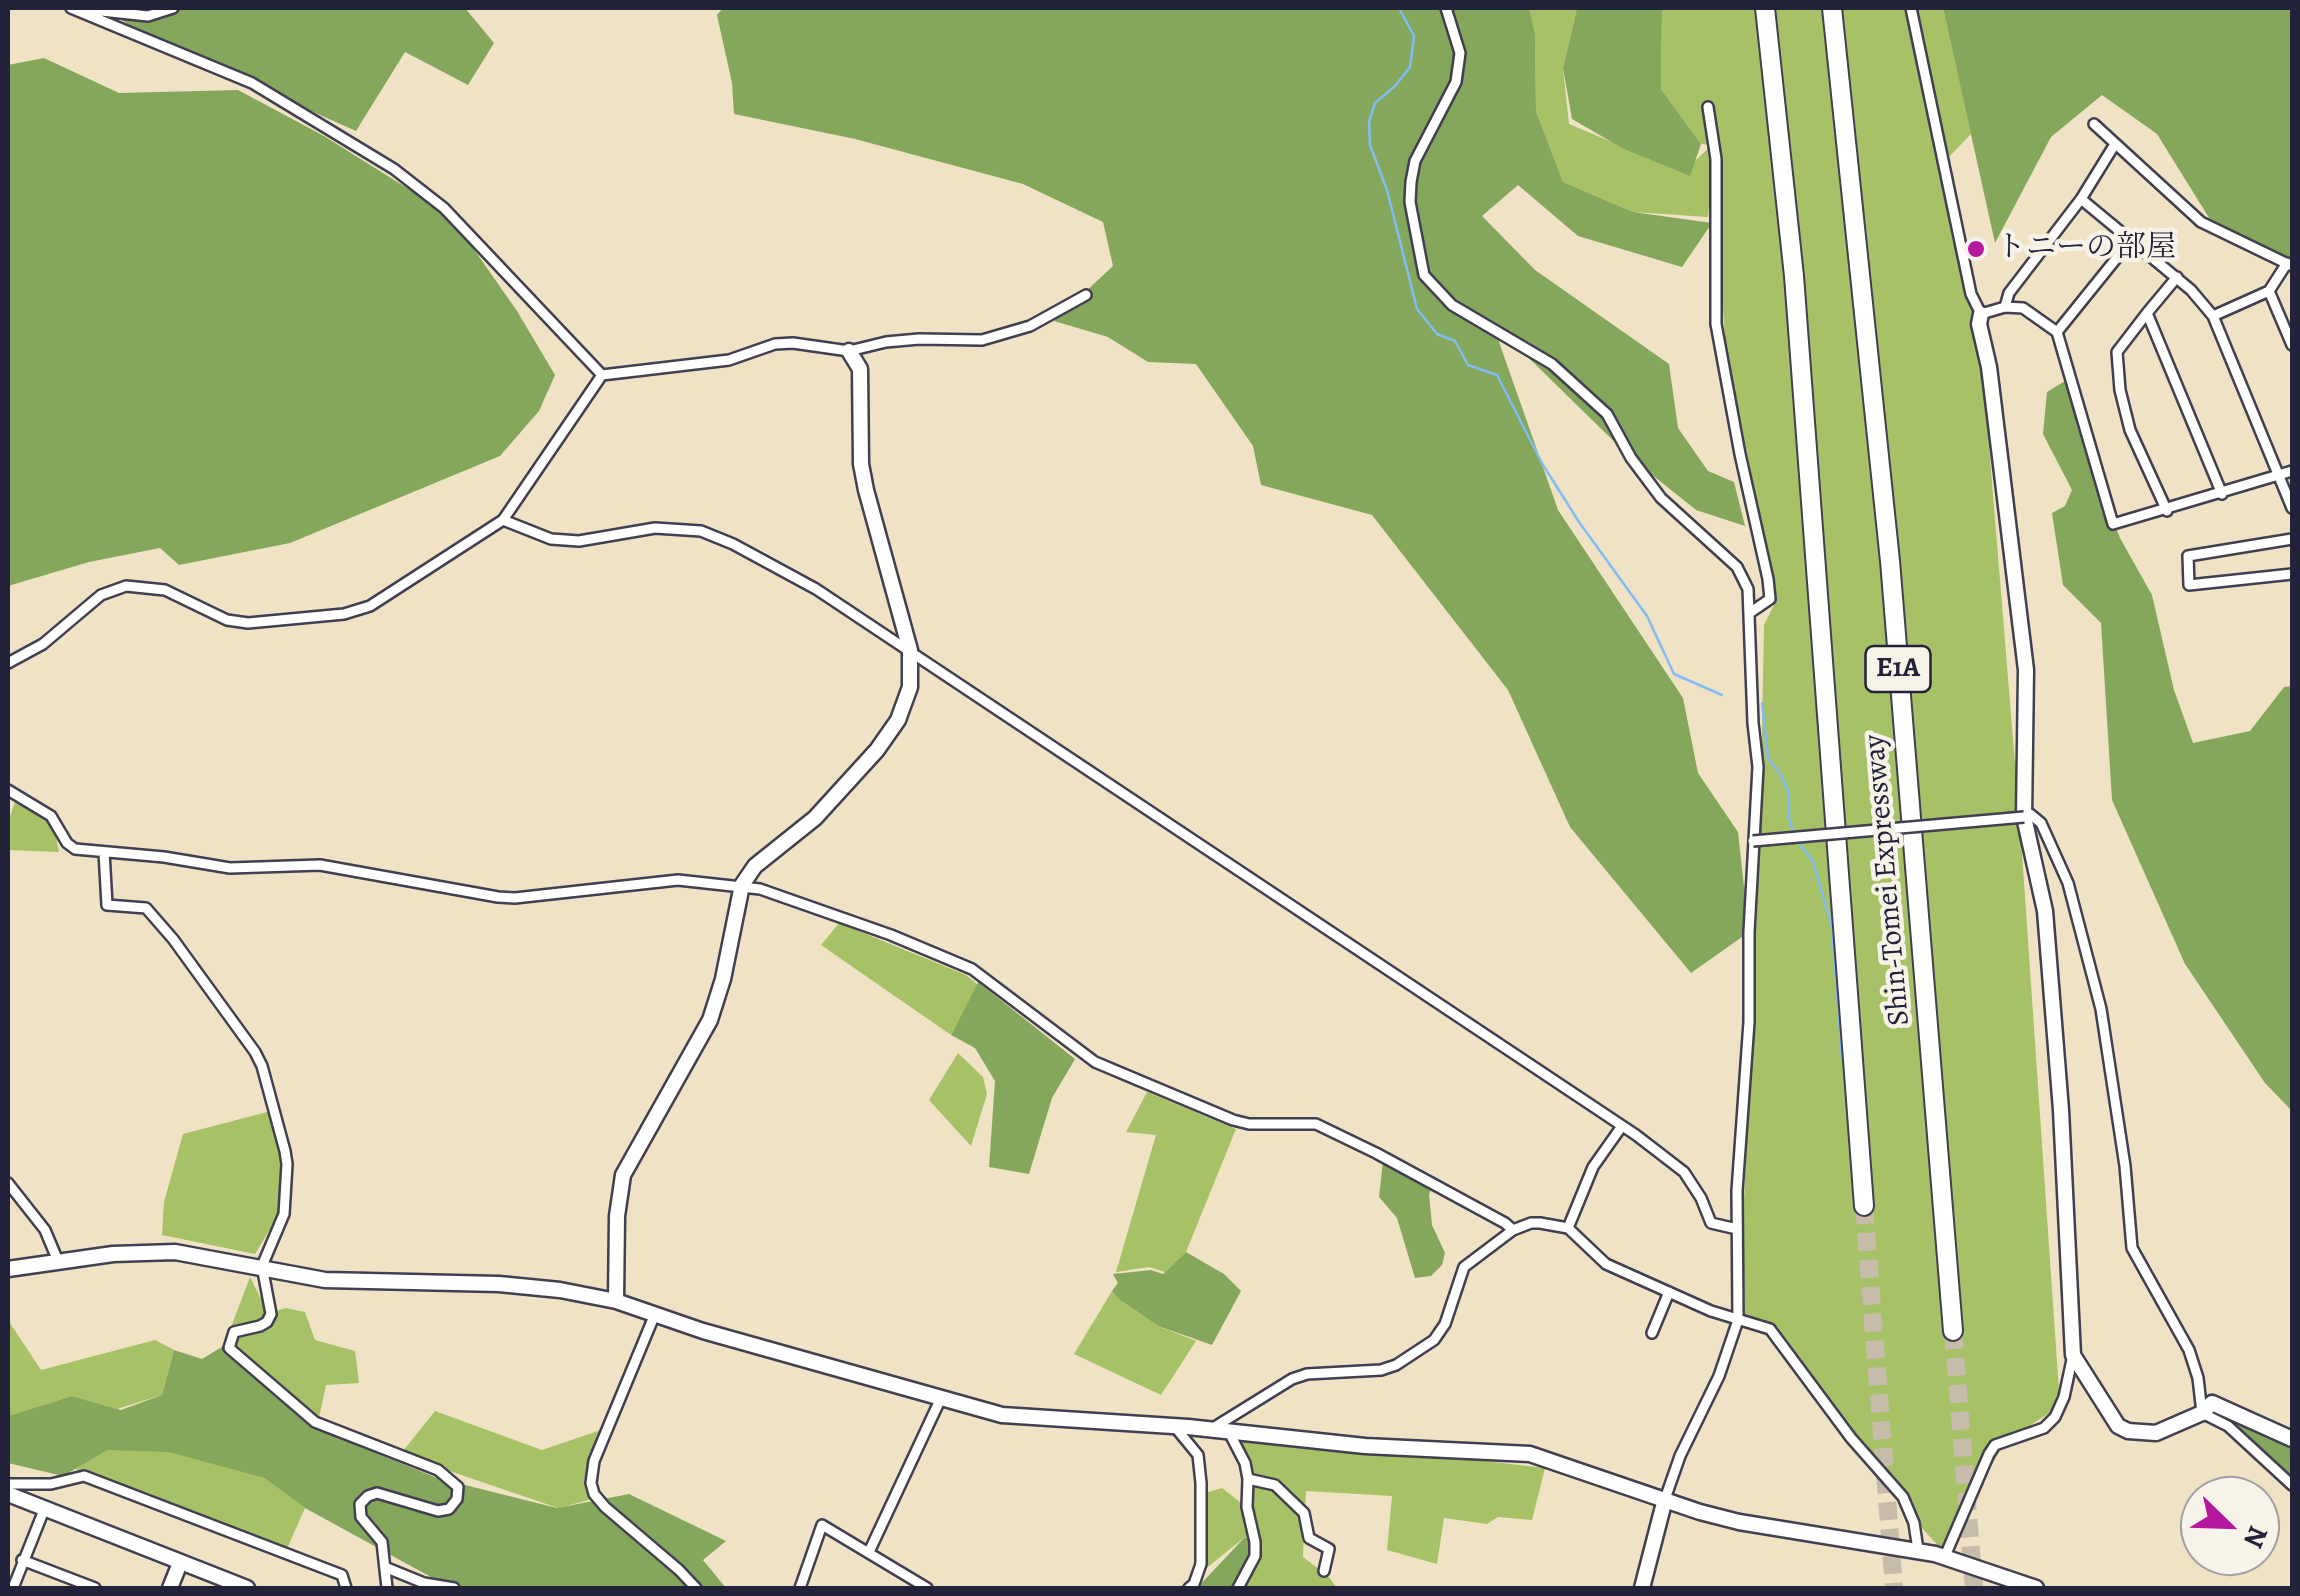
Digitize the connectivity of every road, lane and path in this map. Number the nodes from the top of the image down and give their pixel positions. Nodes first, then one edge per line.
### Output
1 (74, 8) edge
2 (173, 8) edge
3 (1446, 8) edge
4 (1765, 8) edge
5 (1832, 8) edge
6 (1911, 8) edge
7 (1708, 107) dead end
8 (2094, 124) dead end
9 (2115, 144) junction
10 (2081, 199) junction
11 (2132, 239) junction
12 (2290, 265) edge
13 (2176, 277) junction
14 (2269, 291) junction
15 (1086, 295) dead end
16 (2006, 307) junction
17 (2147, 313) junction
18 (1981, 314) junction
19 (2213, 316) junction
20 (2058, 332) junction
21 (2292, 346) edge
22 (849, 351) junction
23 (602, 375) junction
24 (2292, 472) edge
25 (2279, 478) junction
26 (2222, 494) junction
27 (2292, 508) edge
28 (2167, 510) junction
29 (504, 520) junction
30 (2292, 539) edge
31 (2292, 574) edge
32 (1751, 612) junction
33 (910, 650) junction
34 (8, 663) edge
35 (8, 790) edge
36 (2024, 818) junction
37 (1754, 841) junction
38 (104, 852) junction
39 (742, 885) junction
40 (1622, 1126) junction
41 (8, 1184) edge
42 (1864, 1206) tunnel mouth
43 (1568, 1228) junction
44 (1737, 1228) junction
45 (1513, 1230) junction
46 (58, 1262) junction
47 (262, 1266) junction
48 (8, 1269) edge
49 (1669, 1292) junction
50 (616, 1302) junction
51 (655, 1314) junction
52 (1738, 1320) junction
53 (1953, 1331) tunnel mouth
54 (1652, 1333) dead end
55 (2073, 1355) junction
56 (941, 1398) junction
57 (2202, 1413) junction
58 (1175, 1426) junction
59 (1210, 1429) junction
60 (1233, 1432) junction
61 (2292, 1439) edge
62 (1248, 1480) junction
63 (8, 1484) edge
64 (2292, 1484) edge
65 (8, 1494) edge
66 (1665, 1499) junction
67 (44, 1510) junction
68 (1918, 1550) junction
69 (869, 1552) junction
70 (1945, 1556) junction
71 (22, 1560) junction
72 (180, 1563) junction
73 (387, 1568) junction
74 (1324, 1571) dead end
75 (12, 1588) edge
76 (95, 1588) edge
77 (170, 1588) edge
78 (246, 1588) edge
79 (346, 1588) edge
80 (386, 1588) edge
81 (454, 1588) edge
82 (696, 1588) edge
83 (800, 1588) edge
84 (927, 1588) edge
85 (1189, 1588) edge
86 (1238, 1588) edge
87 (1642, 1588) edge
88 (2036, 1588) edge

1 - 2 street
1 - 23 street
3 - 32 street
4 - 42 highway, Shin-Tomei Expressway / E1A
5 - 53 highway, Shin-Tomei Expressway / E1A
6 - 18 street
7 - 32 street
8 - 9 street
9 - 10 street
9 - 12 street
10 - 11 street
10 - 16 street
11 - 13 street
11 - 20 street
12 - 14 street
13 - 17 street
13 - 19 street
14 - 19 street
14 - 21 street
15 - 22 street
16 - 18 street
16 - 20 street
17 - 26 street
17 - 28 street
18 - 36 street
19 - 25 street
20 - 28 street
22 - 23 street
22 - 33 street
23 - 29 street
24 - 25 street
25 - 26 street
25 - 27 street
26 - 28 street
29 - 33 street
29 - 34 street
30 - 31 street
32 - 37 street
33 - 39 street
33 - 40 street
35 - 38 street
36 - 37 street, bridge
36 - 55 street
36 - 57 street
37 - 44 street
38 - 39 street
38 - 47 street
39 - 45 street
39 - 50 street
40 - 43 street
40 - 44 street
41 - 46 street
43 - 45 street
43 - 49 street
44 - 52 street
45 - 59 street
46 - 47 street
46 - 48 street
47 - 50 street
47 - 73 street
49 - 52 street
49 - 54 street
50 - 51 street
51 - 56 street
51 - 82 street
52 - 66 street
52 - 68 street
55 - 57 street
55 - 70 street
56 - 58 street
56 - 69 street
57 - 61 street
57 - 64 street
58 - 59 street
58 - 85 street
59 - 60 street
60 - 62 street
60 - 66 street
62 - 74 street
62 - 86 street
63 - 79 street
65 - 67 street
66 - 68 street
66 - 87 street
67 - 71 street
67 - 72 street
68 - 70 street
69 - 83 street
69 - 84 street
70 - 88 street
71 - 75 street
71 - 76 street
72 - 77 street
72 - 78 street
73 - 80 street
73 - 81 street

